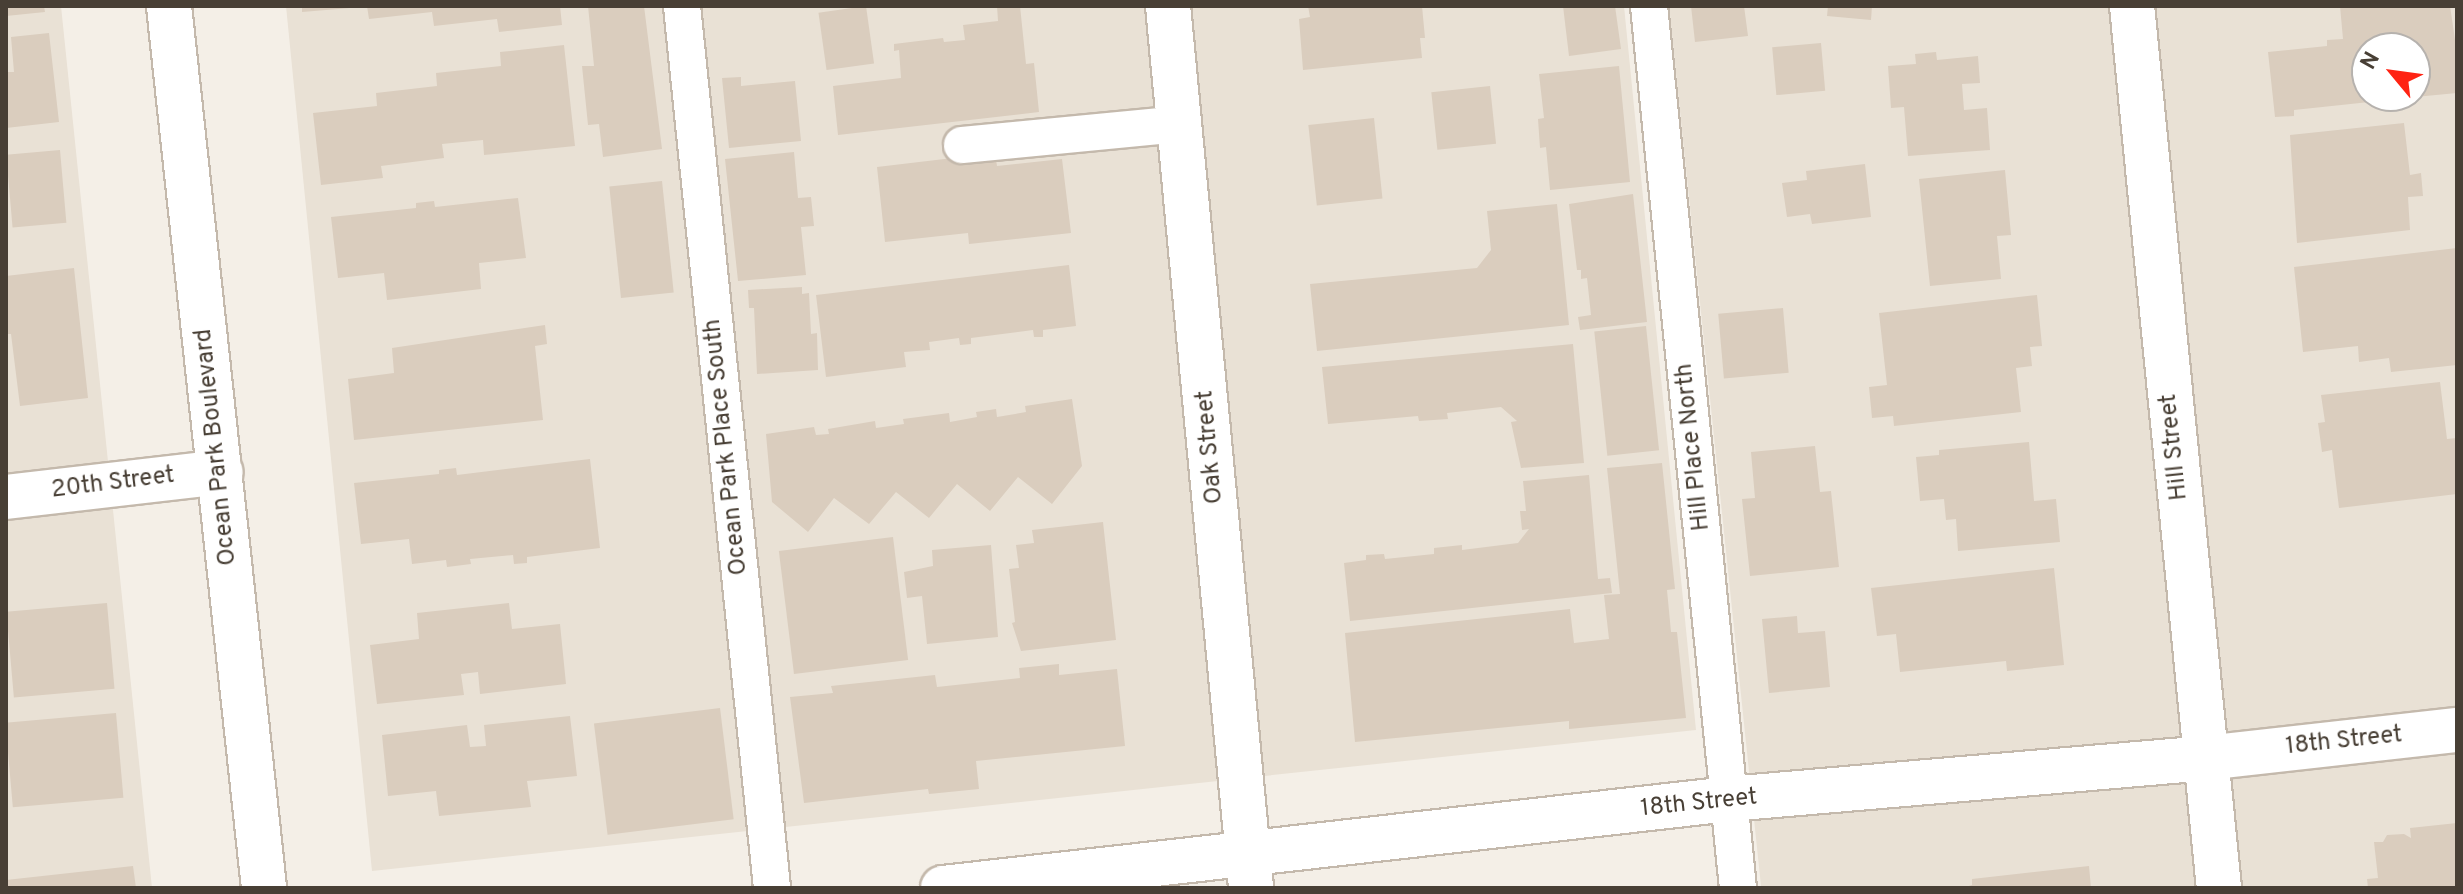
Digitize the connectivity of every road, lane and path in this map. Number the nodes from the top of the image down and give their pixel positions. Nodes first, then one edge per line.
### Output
1 (169, 6) edge
2 (682, 6) edge
3 (1168, 6) edge
4 (1649, 6) edge
5 (2132, 6) edge
6 (1182, 124) junction
7 (962, 145) dead end
8 (221, 472) junction
9 (6, 497) edge
10 (2457, 730) edge
11 (2206, 758) junction
12 (1729, 799) junction
13 (1249, 872) edge
14 (264, 888) edge
15 (772, 888) edge
16 (943, 888) edge
17 (1738, 888) edge
18 (2219, 888) edge

1 - 8 street, Ocean Park Boulevard
2 - 15 lane, Ocean Park Place South
3 - 6 street, Oak Street
4 - 12 lane, Hill Place North
5 - 11 street, Hill Street
6 - 7 lane
6 - 13 street, Oak Street
8 - 9 street, 20th Street
8 - 14 street, Ocean Park Boulevard
10 - 11 street, 18th Street
11 - 12 street, 18th Street
11 - 18 street, Hill Street
12 - 13 street, 18th Street
12 - 17 lane, Hill Place North
13 - 16 street, 18th Street

